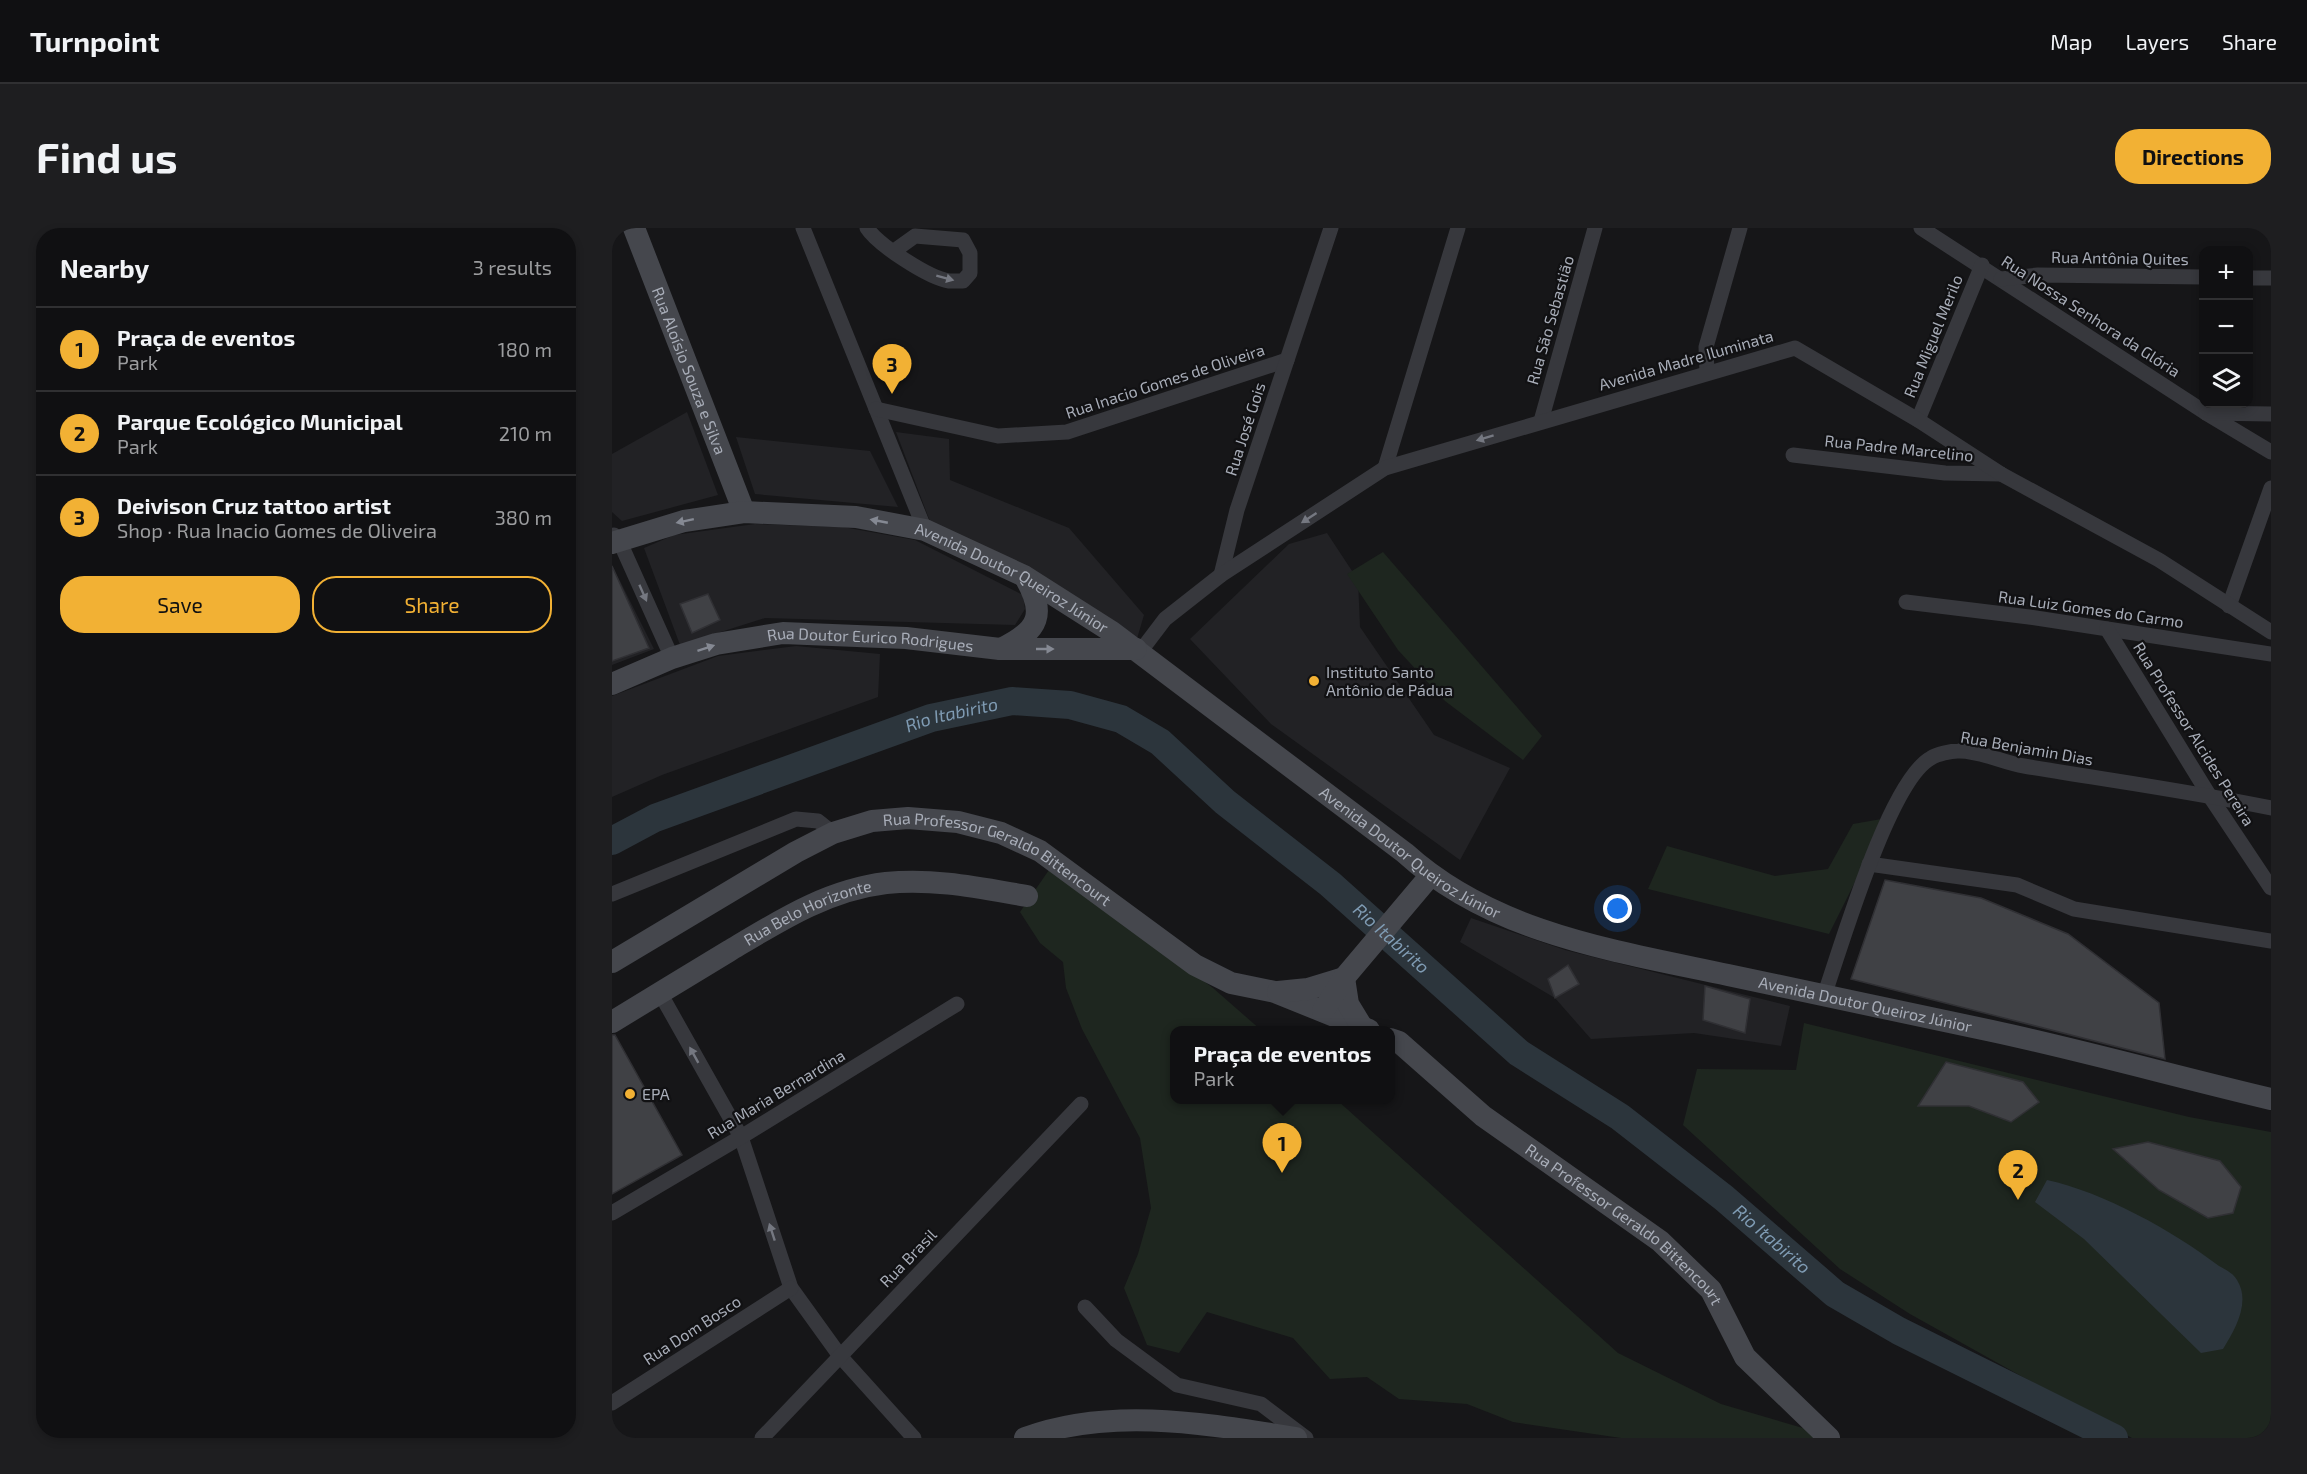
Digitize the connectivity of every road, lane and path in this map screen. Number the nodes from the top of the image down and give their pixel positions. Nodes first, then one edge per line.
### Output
1 (634, 228) edge
2 (803, 228) edge
3 (867, 228) edge
4 (1330, 228) edge
5 (1594, 228) edge
6 (1740, 228) edge
7 (1921, 228) edge
8 (1460, 229) edge
9 (894, 251) junction
10 (1982, 265) junction
11 (2199, 277) edge
12 (2253, 278) edge
13 (2271, 278) edge
14 (2001, 279) junction
15 (1287, 360) junction
16 (1707, 373) junction
17 (876, 409) junction
18 (2206, 413) junction
19 (2271, 414) edge
20 (1918, 420) junction
21 (1540, 421) junction
22 (2271, 452) edge
23 (1793, 455) dead end
24 (1386, 468) junction
25 (2001, 474) junction
26 (2271, 488) edge
27 (744, 512) junction
28 (925, 530) junction
29 (614, 539) edge
30 (1221, 574) junction
31 (1024, 576) junction
32 (1906, 602) dead end
33 (2229, 606) junction
34 (2107, 629) junction
35 (2271, 632) edge
36 (1000, 649) junction
37 (1138, 651) junction
38 (2271, 654) edge
39 (672, 658) junction
40 (612, 684) edge
41 (2209, 795) junction
42 (2271, 808) edge
43 (833, 833) junction
44 (1869, 864) junction
45 (1430, 876) junction
46 (2271, 888) edge
47 (612, 894) edge
48 (1027, 896) dead end
49 (2271, 941) edge
50 (612, 962) edge
51 (1348, 973) junction
52 (1275, 992) junction
53 (660, 993) junction
54 (1824, 996) junction
55 (957, 1004) dead end
56 (1323, 1011) junction
57 (612, 1022) edge
58 (1359, 1026) edge
59 (1364, 1026) edge
60 (1395, 1041) edge
61 (2271, 1099) edge
62 (1081, 1104) dead end
63 (741, 1137) junction
64 (612, 1213) edge
65 (791, 1288) junction
66 (1086, 1307) dead end
67 (840, 1356) junction
68 (612, 1403) edge
69 (1221, 1432) edge
70 (762, 1438) edge
71 (914, 1438) edge
72 (1025, 1438) edge
73 (1296, 1438) edge
74 (1306, 1438) edge
75 (1829, 1438) edge

1 - 27 main road, Rua Aloísio Souza e Silva
2 - 17 street
3 - 9 street
4 - 15 street, Rua José Gois
5 - 21 street, Rua São Sebastião
6 - 16 street
7 - 10 street, Rua Nossa Senhora da Glória
8 - 24 street
9 -> 9 street
10 - 14 street, Rua Nossa Senhora da Glória
10 - 20 street, Rua Miguel Merilo
11 - 14 street, Rua Antônia Quites
12 - 13 street
14 - 18 street, Rua Nossa Senhora da Glória
15 - 17 street, Rua Inacio Gomes de Oliveira
15 - 30 street, Rua José Gois
16 - 20 street, Avenida Madre Iluminata
16 - 21 street, Avenida Madre Iluminata
17 - 28 street
18 - 19 street
18 - 22 street, Rua Nossa Senhora da Glória
20 - 25 street, Avenida Madre Iluminata
21 -> 24 street, Avenida Madre Iluminata
23 - 25 street, Rua Padre Marcelino
24 -> 30 street, Avenida Madre Iluminata
25 - 33 street, Avenida Madre Iluminata
26 - 33 street
28 -> 27 main road, Avenida Doutor Queiroz Júnior
27 -> 29 main road, Avenida Doutor Queiroz Júnior
28 - 31 main road, Avenida Doutor Queiroz Júnior
29 -> 39 street
30 - 37 street, Avenida Madre Iluminata
31 - 36 main road
31 - 37 main road, Avenida Doutor Queiroz Júnior
32 - 34 street, Rua Luiz Gomes do Carmo
33 - 35 street, Avenida Madre Iluminata
34 - 38 street, Rua Luiz Gomes do Carmo
34 - 41 street, Rua Professor Alcides Pereira
36 -> 37 main road, Rua Doutor Eurico Rodrigues
39 -> 36 main road, Rua Doutor Eurico Rodrigues
37 - 45 main road, Avenida Doutor Queiroz Júnior
39 - 40 main road, Rua Doutor Eurico Rodrigues
41 - 42 street, Rua Benjamin Dias
41 - 44 street, Rua Benjamin Dias
41 - 46 street, Rua Professor Alcides Pereira
43 - 47 street
43 - 50 main road, Rua Professor Geraldo Bittencourt
43 - 52 main road, Rua Professor Geraldo Bittencourt
44 - 49 street
44 - 54 street, Rua Benjamin Dias
45 - 51 main road
45 - 54 main road, Avenida Doutor Queiroz Júnior
48 - 53 main road, Rua Belo Horizonte
51 - 52 main road
51 - 56 main road
51 - 59 main road
52 - 56 main road, Rua Professor Geraldo Bittencourt
53 - 57 main road, Rua Belo Horizonte
63 -> 53 street
54 - 61 main road, Avenida Doutor Queiroz Júnior
55 - 63 street, Rua Maria Bernardina
56 - 58 main road, Rua Professor Geraldo Bittencourt
60 - 75 main road, Rua Professor Geraldo Bittencourt
62 - 67 street, Rua Brasil
63 - 64 street, Rua Maria Bernardina
65 -> 63 street
65 - 67 street
65 - 68 street, Rua Dom Bosco
66 - 74 street
67 - 70 street, Rua Brasil
67 - 71 street
69 - 72 main road
69 - 73 main road

